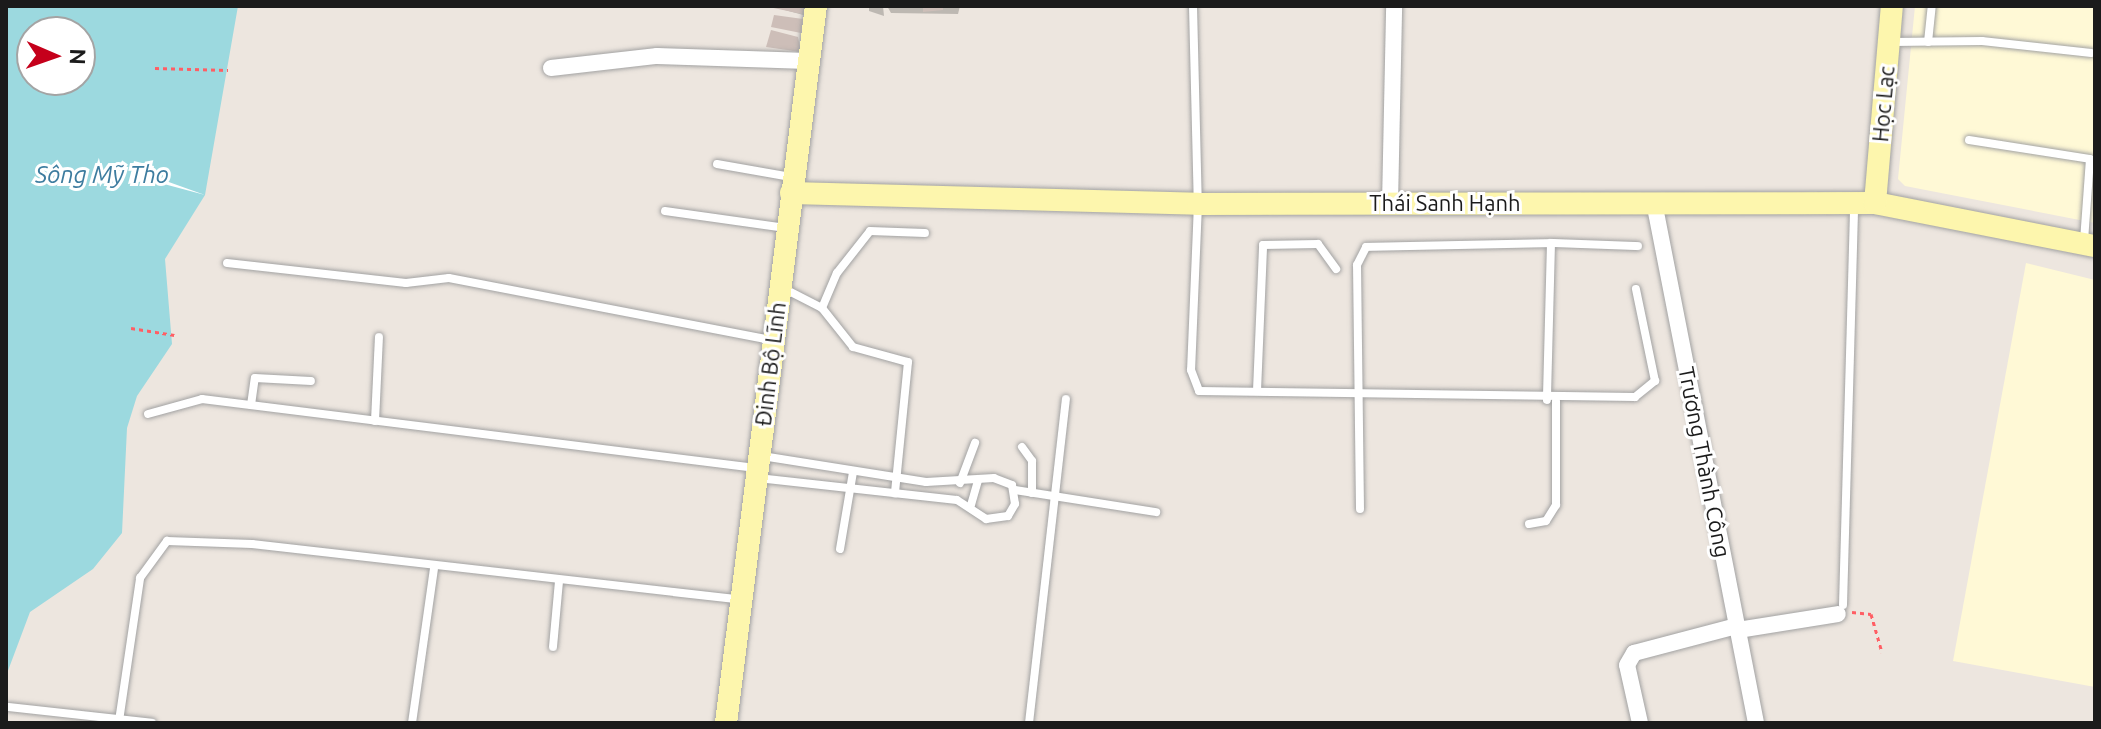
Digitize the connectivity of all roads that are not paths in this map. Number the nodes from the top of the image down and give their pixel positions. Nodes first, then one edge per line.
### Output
1 (816, 6) edge
2 (1193, 6) edge
3 (1394, 6) edge
4 (1892, 6) edge
5 (1932, 6) edge
6 (1889, 41) junction
7 (1928, 42) junction
8 (2091, 53) dead end
9 (808, 61) junction
10 (551, 68) dead end
11 (1969, 140) dead end
12 (717, 164) dead end
13 (792, 185) junction
14 (1654, 202) junction
15 (1865, 202) junction
16 (1198, 204) junction
17 (1390, 204) junction
18 (665, 211) dead end
19 (786, 228) junction
20 (925, 233) dead end
21 (1551, 243) junction
22 (2089, 245) edge
23 (1638, 246) dead end
24 (227, 263) dead end
25 (1336, 269) dead end
26 (779, 286) junction
27 (1636, 289) dead end
28 (822, 308) junction
29 (379, 337) dead end
30 (773, 340) junction
31 (311, 381) dead end
32 (1257, 391) junction
33 (1362, 395) junction
34 (1066, 399) dead end
35 (1552, 400) junction
36 (251, 405) junction
37 (148, 414) dead end
38 (375, 421) junction
39 (975, 443) dead end
40 (1022, 447) dead end
41 (758, 467) junction
42 (853, 472) junction
43 (897, 478) junction
44 (978, 480) junction
45 (960, 483) junction
46 (851, 488) junction
47 (1015, 490) junction
48 (895, 493) junction
49 (1032, 493) junction
50 (1056, 498) junction
51 (971, 505) junction
52 (1360, 509) dead end
53 (1156, 512) dead end
54 (1529, 524) dead end
55 (840, 549) dead end
56 (434, 568) junction
57 (559, 581) junction
58 (741, 600) junction
59 (1841, 610) joint
60 (1737, 628) junction
61 (553, 647) dead end
62 (8, 707) dead end
63 (119, 721) junction
64 (152, 723) edge
65 (412, 723) edge
66 (726, 723) edge
67 (1029, 723) edge
68 (1640, 723) edge
69 (1756, 723) edge

1 - 9 street, Đinh Bộ Lĩnh
2 - 16 lane
3 - 17 street
4 - 6 street, Học Lạc
5 - 7 lane
6 - 7 lane
6 - 15 street, Học Lạc
7 - 8 lane
9 - 10 street
9 - 13 street, Đinh Bộ Lĩnh
11 - 22 lane
12 - 13 lane
13 - 16 street, Thái Sanh Hạnh
13 - 19 street, Đinh Bộ Lĩnh
14 - 15 street, Thái Sanh Hạnh
14 - 17 street, Thái Sanh Hạnh
14 - 60 street, Trương Thành Công
15 - 22 street, Thái Sanh Hạnh
15 - 59 lane
16 - 17 street, Thái Sanh Hạnh
16 - 32 lane
18 - 19 lane
19 - 26 street, Đinh Bộ Lĩnh
20 - 28 lane
21 - 23 lane
21 - 33 lane
21 - 35 lane
24 - 30 lane
25 - 32 lane
26 - 28 lane
26 - 30 street, Đinh Bộ Lĩnh
27 - 35 lane
28 - 43 lane
29 - 38 lane
30 - 41 street, Đinh Bộ Lĩnh
31 - 36 lane
32 - 33 lane
33 - 35 lane
33 - 52 lane
34 - 50 lane
35 - 54 lane
36 - 37 lane
36 - 38 lane
38 - 41 lane
39 - 45 lane
40 - 49 lane
41 - 42 lane
41 - 46 lane
41 - 58 street, Đinh Bộ Lĩnh
42 - 43 lane
42 - 46 lane
43 - 45 lane
43 - 48 lane
44 - 45 lane
44 - 47 lane
44 - 51 lane
46 - 48 lane
46 - 55 lane
47 - 49 lane
47 - 51 lane
48 - 51 lane
49 - 50 lane
50 - 53 lane
50 - 67 lane
56 - 57 lane
56 - 63 lane
56 - 65 lane
57 - 58 lane
57 - 61 lane
58 - 66 street, Đinh Bộ Lĩnh
59 - 60 street
60 - 68 street
60 - 69 street, Trương Thành Công
62 - 63 lane
63 - 64 lane

